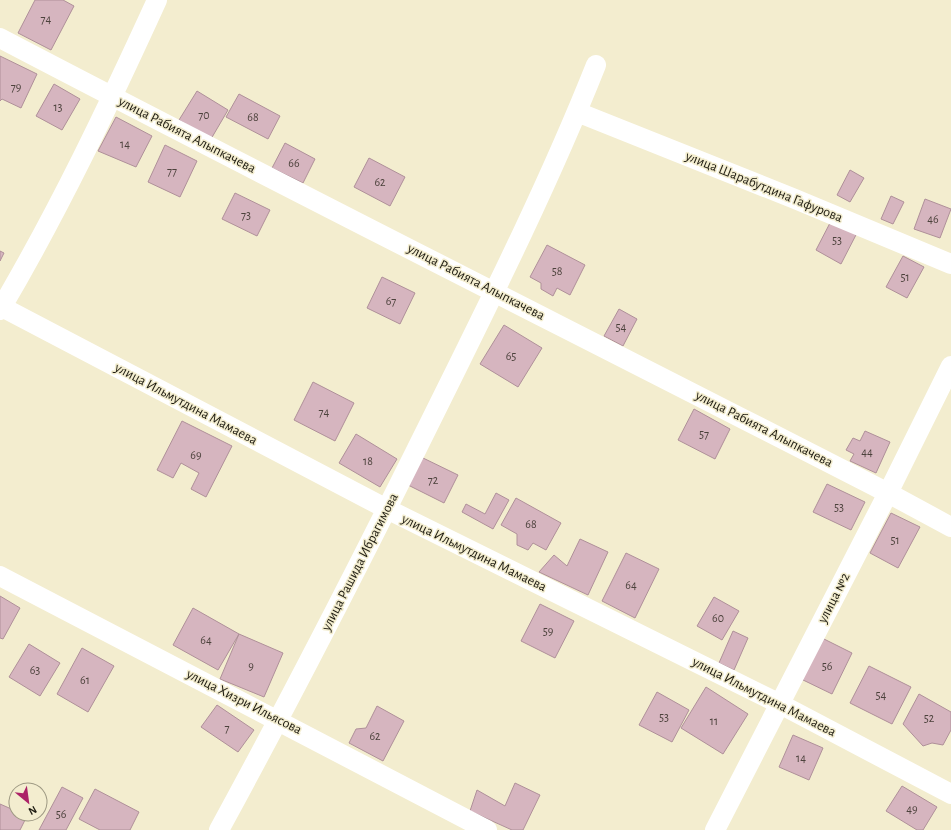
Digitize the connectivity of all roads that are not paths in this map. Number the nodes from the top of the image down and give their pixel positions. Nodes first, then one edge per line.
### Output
1 (157, 0) edge
2 (0, 38) edge
3 (596, 65) dead end
4 (113, 97) junction
5 (577, 112) junction
6 (951, 264) edge
7 (495, 291) junction
8 (1, 307) edge
9 (951, 366) edge
10 (888, 493) junction
11 (387, 509) junction
12 (951, 528) edge
13 (0, 576) edge
14 (780, 704) junction
15 (279, 720) junction
16 (951, 794) edge
17 (219, 830) edge
18 (487, 830) edge
19 (715, 830) edge

1 - 4 street
2 - 4 street, улица Рабията Алыпкачева
3 - 5 street, улица Рашида Ибрагимова
4 - 7 street, улица Рабията Алыпкачева
4 - 8 street
5 - 6 street, улица Шарабутдина Гафурова
5 - 7 street, улица Рашида Ибрагимова
7 - 10 street, улица Рабията Алыпкачева
7 - 11 street, улица Рашида Ибрагимова
8 - 11 street, улица Ильмутдина Мамаева
9 - 10 street, улица №2
10 - 12 street, улица Рабията Алыпкачева
10 - 14 street, улица №2
11 - 14 street, улица Ильмутдина Мамаева
11 - 15 street, улица Рашида Ибрагимова
13 - 15 street, улица Хизри Ильясова
14 - 16 street, улица Ильмутдина Мамаева
14 - 19 street, улица №2
15 - 17 street, улица Рашида Ибрагимова
15 - 18 street, улица Хизри Ильясова

